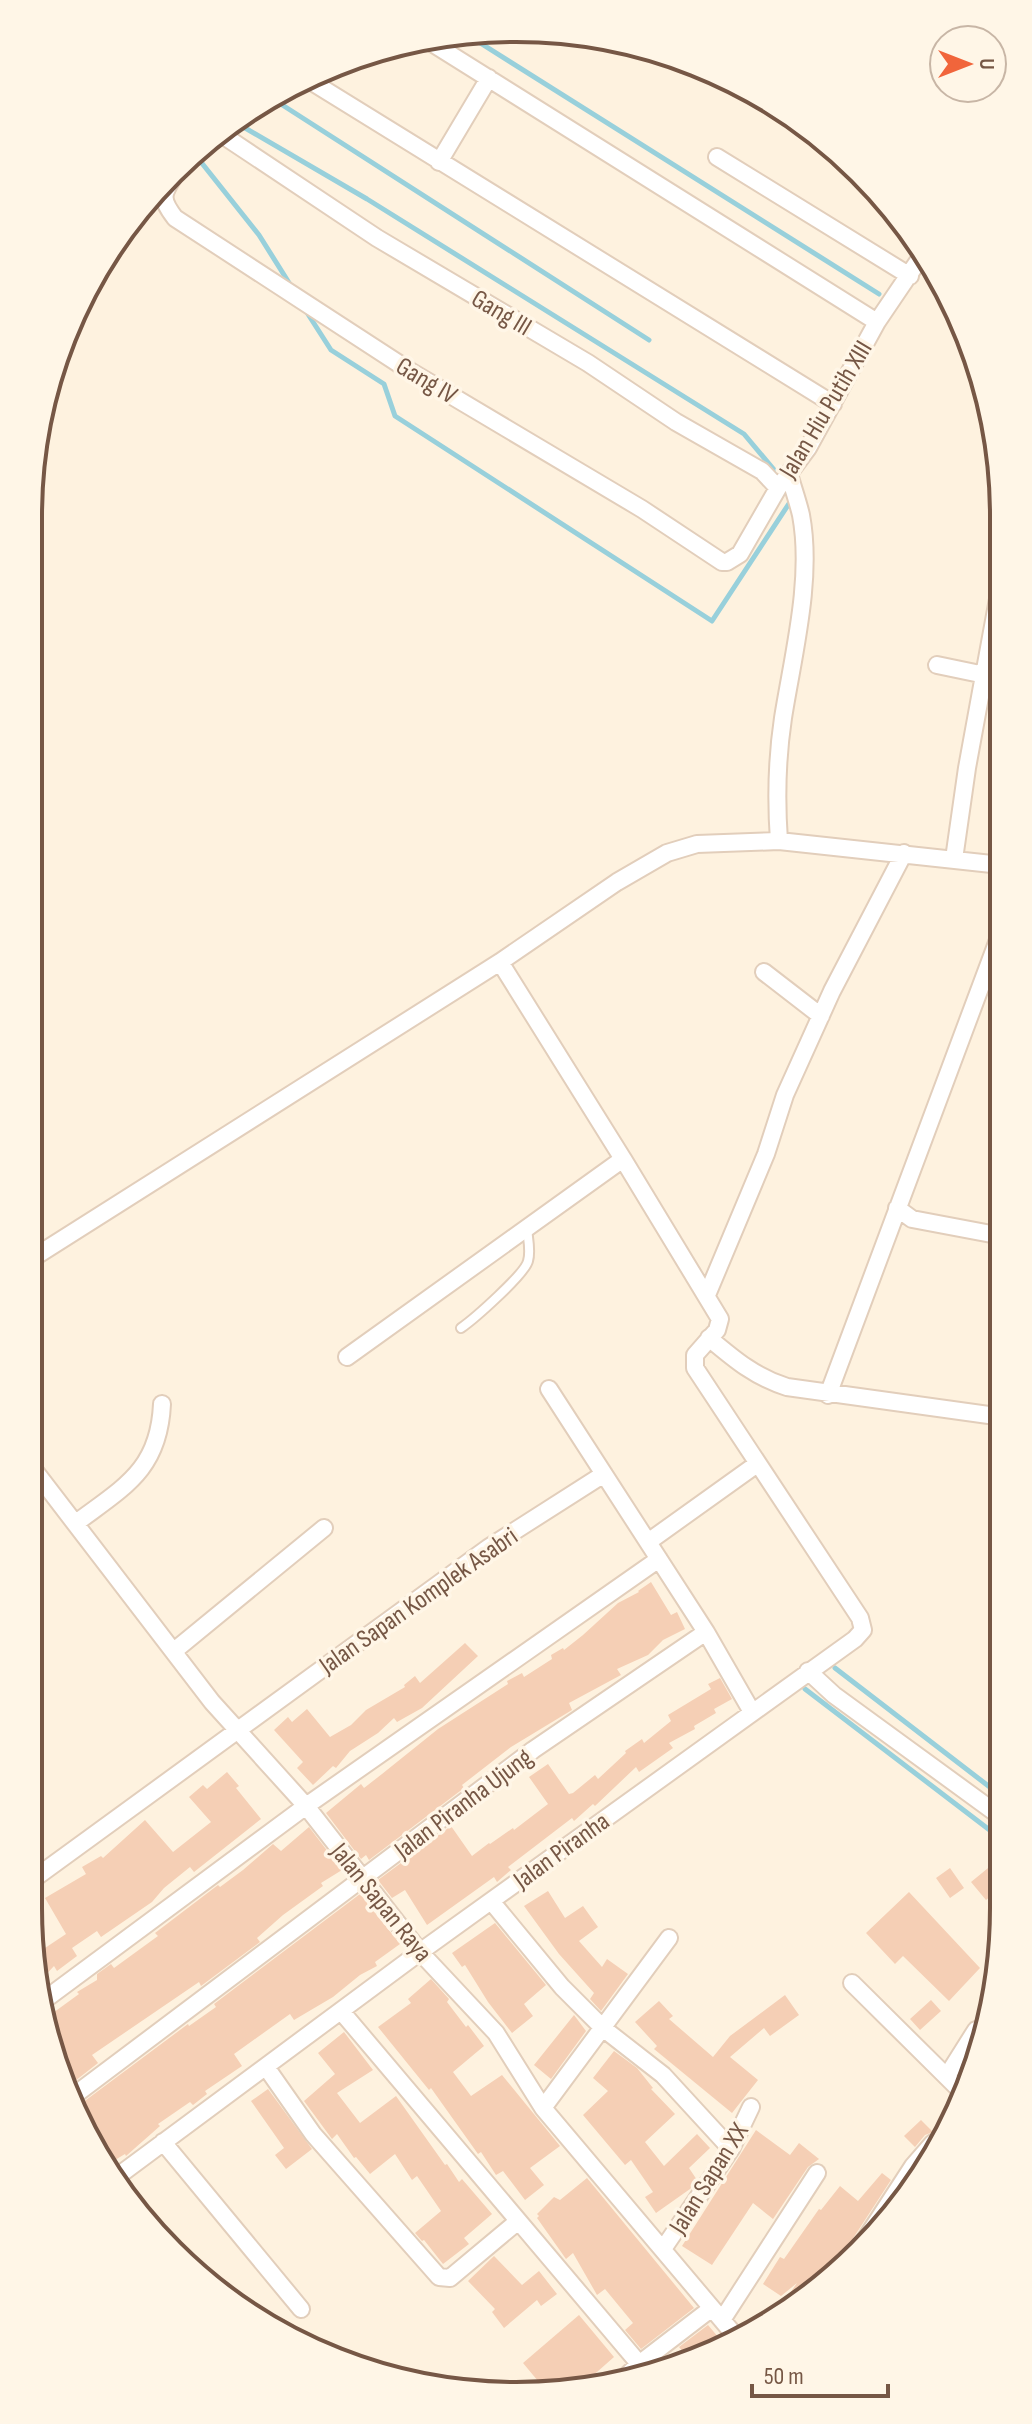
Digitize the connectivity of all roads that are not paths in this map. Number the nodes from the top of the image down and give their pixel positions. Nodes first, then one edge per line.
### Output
1 (441, 48) edge
2 (489, 78) junction
3 (318, 86) edge
4 (228, 139) edge
5 (717, 157) dead end
6 (439, 162) junction
7 (164, 199) edge
8 (917, 264) edge
9 (910, 276) junction
10 (877, 322) junction
11 (833, 404) junction
12 (789, 474) junction
13 (778, 488) junction
14 (727, 562) joint
15 (990, 646) edge
16 (937, 665) dead end
17 (985, 675) junction
18 (779, 841) junction
19 (904, 853) junction
20 (954, 859) junction
21 (990, 864) edge
22 (990, 961) edge
23 (500, 962) junction
24 (764, 972) dead end
25 (821, 1016) junction
26 (623, 1159) junction
27 (897, 1208) junction
28 (527, 1228) junction
29 (990, 1234) edge
30 (42, 1252) edge
31 (707, 1295) junction
32 (461, 1328) dead end
33 (709, 1338) junction
34 (347, 1357) dead end
35 (549, 1389) dead end
36 (828, 1395) junction
37 (162, 1404) dead end
38 (990, 1415) edge
39 (757, 1464) junction
40 (604, 1474) junction
41 (42, 1480) edge
42 (76, 1523) junction
43 (324, 1528) dead end
44 (648, 1542) junction
45 (659, 1559) junction
46 (706, 1632) junction
47 (174, 1651) junction
48 (808, 1671) junction
49 (752, 1712) junction
50 (236, 1731) junction
51 (306, 1806) junction
52 (990, 1809) edge
53 (42, 1873) edge
54 (362, 1879) junction
55 (491, 1901) junction
56 (669, 1938) dead end
57 (420, 1952) junction
58 (852, 1983) dead end
59 (50, 1996) edge
60 (341, 2011) junction
61 (604, 2029) junction
62 (973, 2035) edge
63 (266, 2067) junction
64 (947, 2076) junction
65 (955, 2085) edge
66 (79, 2092) edge
67 (751, 2107) dead end
68 (543, 2108) junction
69 (163, 2142) junction
70 (731, 2149) junction
71 (123, 2172) edge
72 (817, 2173) dead end
73 (517, 2222) junction
74 (663, 2249) junction
75 (301, 2309) dead end
76 (717, 2314) junction
77 (731, 2330) edge
78 (651, 2362) edge
79 (641, 2365) edge

1 - 2 street
2 - 6 street
2 - 10 street
3 - 6 street
4 - 13 street, Gang III
5 - 9 street
6 - 11 street
7 - 14 street, Gang IV
8 - 9 street, Jalan Hiu Putih XIII
9 - 10 street, Jalan Hiu Putih XIII
10 - 11 street, Jalan Hiu Putih XIII
11 - 12 street, Jalan Hiu Putih XIII
12 - 13 street, Jalan Hiu Putih XIII
12 - 18 street
13 - 14 street, Jalan Hiu Putih XIII
15 - 17 street
16 - 17 street
17 - 20 street
18 - 19 street
18 - 23 street
19 - 20 street
19 - 25 street
20 - 21 street
22 - 27 street
23 - 26 street
23 - 30 street
24 - 25 street
25 - 31 street
26 - 28 street
26 - 31 street
27 - 29 street
27 - 36 street
28 - 32 lane
28 - 34 street
31 - 33 street
33 - 36 street
33 - 39 street
35 - 40 street
36 - 38 street
37 - 42 street
39 - 44 street
39 - 48 street, Jalan Piranha
40 - 44 street
40 - 50 street, Jalan Sapan Komplek Asabri
41 - 42 street, Jalan Sapan Raya
42 - 47 street, Jalan Sapan Raya
43 - 47 street
44 - 45 street
45 - 46 street
45 - 51 street
46 - 49 street
46 - 54 street, Jalan Piranha Ujung
47 - 50 street, Jalan Sapan Raya
48 - 49 street, Jalan Piranha
48 - 52 street
49 - 55 street, Jalan Piranha
50 - 51 street, Jalan Sapan Raya
50 - 53 street, Jalan Sapan Komplek Asabri
51 - 54 street, Jalan Sapan Raya
51 - 59 street
54 - 57 street, Jalan Sapan Raya
54 - 66 street, Jalan Piranha Ujung
55 - 57 street, Jalan Piranha
55 - 61 street
56 - 61 street
57 - 60 street, Jalan Piranha
57 - 68 street, Jalan Sapan Raya
58 - 64 street
60 - 63 street, Jalan Piranha
60 - 73 street
61 - 68 street
61 - 70 street
62 - 64 street
63 - 69 street, Jalan Piranha
63 - 73 street
64 - 65 street
67 - 70 street, Jalan Sapan XX
68 - 74 street, Jalan Sapan Raya
69 - 71 street, Jalan Piranha
69 - 75 street
70 - 74 street, Jalan Sapan XX
72 - 76 street
73 - 79 street
74 - 76 street, Jalan Sapan Raya
76 - 77 street, Jalan Sapan Raya
76 - 78 street

